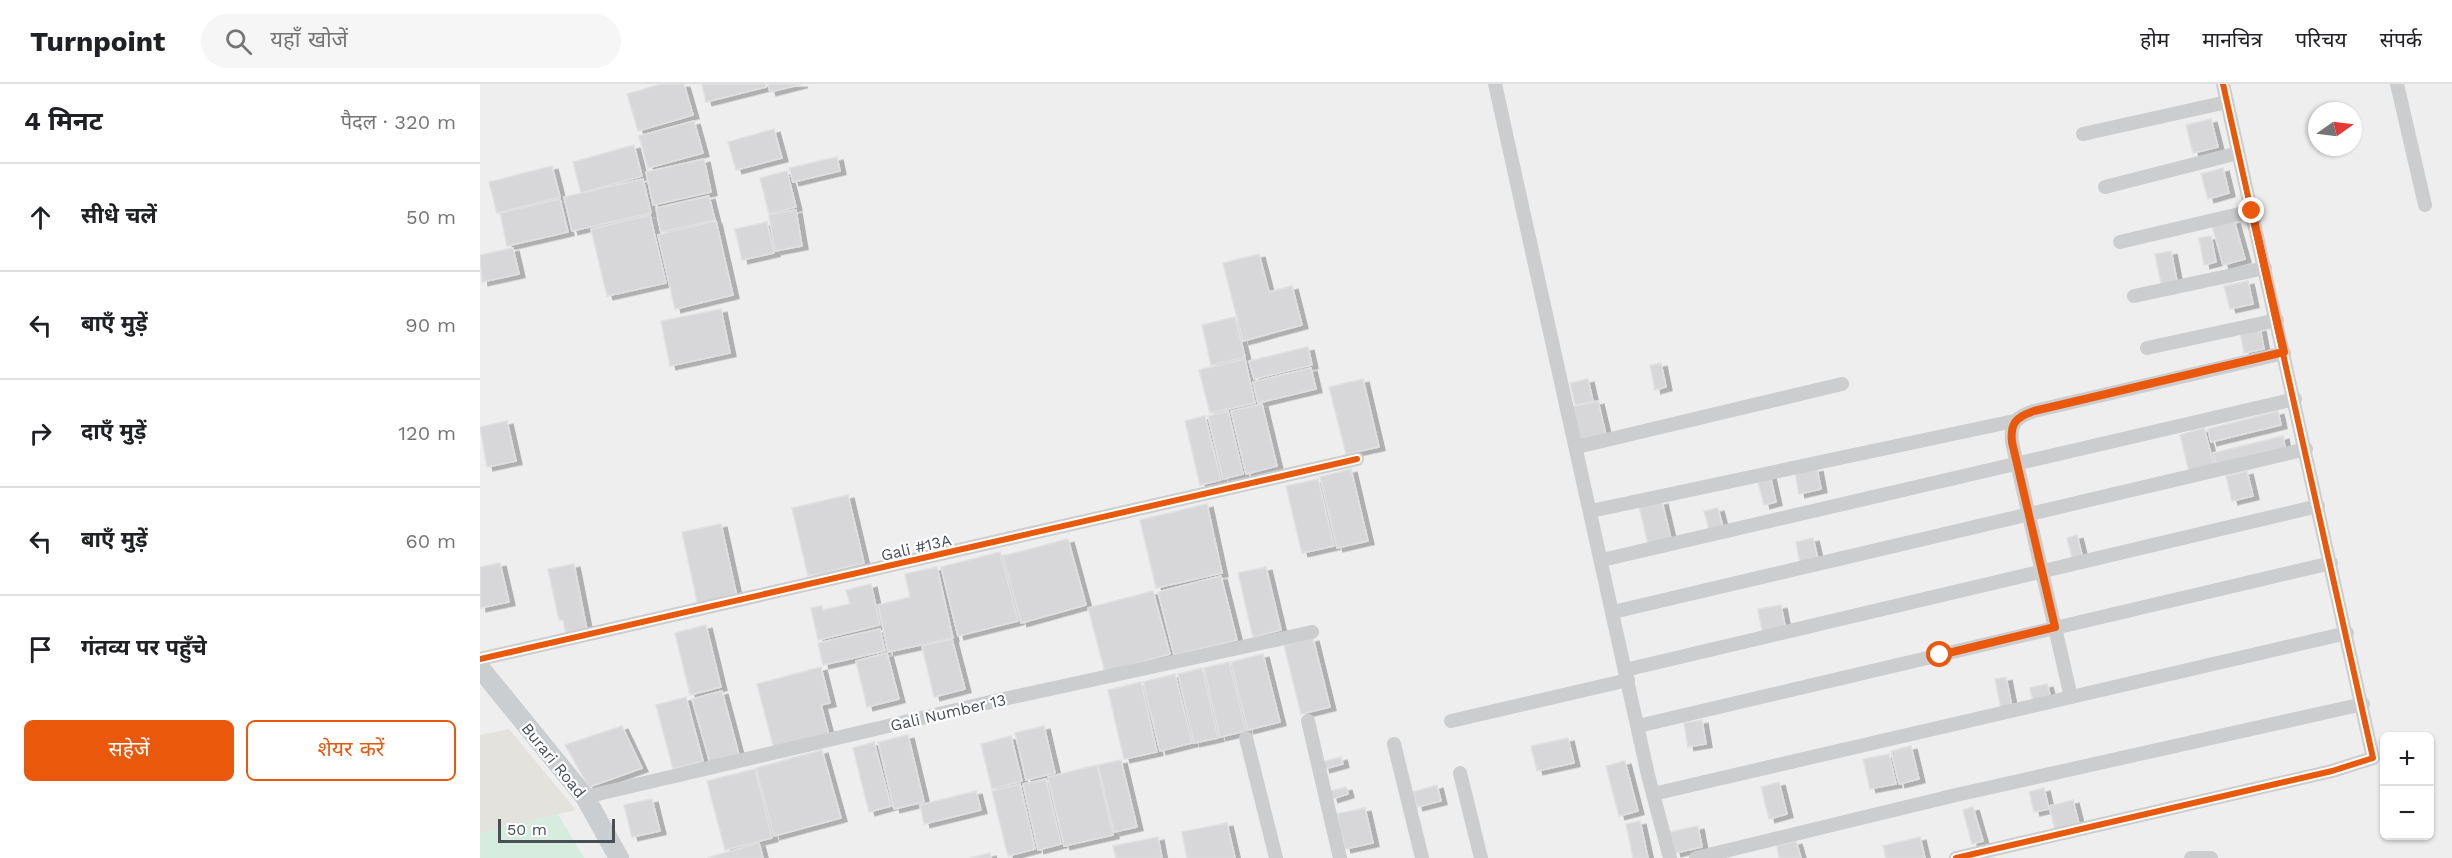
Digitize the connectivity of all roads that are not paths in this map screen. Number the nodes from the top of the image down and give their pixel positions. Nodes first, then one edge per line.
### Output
1 (1495, 84) edge
2 (2223, 84) edge
3 (2397, 84) edge
4 (2227, 102) junction
5 (2083, 134) dead end
6 (2238, 153) junction
7 (2105, 187) dead end
8 (2425, 205) dead end
9 (2252, 211) junction
10 (2120, 242) dead end
11 (2265, 268) junction
12 (2134, 296) dead end
13 (2277, 320) junction
14 (2147, 348) dead end
15 (2284, 352) junction
16 (1842, 384) dead end
17 (2295, 399) junction
18 (2014, 421) junction
19 (1577, 447) junction
20 (2306, 449) junction
21 (1357, 459) dead end
22 (2017, 464) junction
23 (2318, 506) junction
24 (1591, 511) junction
25 (2029, 514) junction
26 (1602, 560) junction
27 (2331, 564) junction
28 (2042, 572) junction
29 (1613, 612) junction
30 (2055, 627) junction
31 (1312, 632) dead end
32 (2347, 633) junction
33 (480, 659) edge
34 (480, 668) edge
35 (1627, 675) junction
36 (2071, 698) junction
37 (2363, 704) junction
38 (1308, 721) dead end
39 (1451, 721) dead end
40 (1638, 726) junction
41 (1246, 738) dead end
42 (1394, 744) dead end
43 (1460, 773) dead end
44 (1653, 794) junction
45 (585, 797) junction
46 (619, 858) edge
47 (1276, 858) edge
48 (1340, 858) edge
49 (1422, 858) edge
50 (1480, 858) edge
51 (1670, 858) edge
52 (1696, 858) edge
53 (1956, 858) edge
54 (2191, 858) edge
55 (2211, 858) edge

1 - 19 street
2 - 4 street
3 - 8 street
4 - 5 street
4 - 6 street
6 - 7 street
6 - 9 street
9 - 10 street
9 - 11 street
11 - 12 street
11 - 13 street
13 - 14 street
13 - 15 street
15 - 17 street
15 - 18 street
16 - 19 street
17 - 20 street
17 - 22 street
18 - 22 street
18 - 24 street
19 - 24 street
20 - 23 street
20 - 25 street
21 - 33 street, Gali #13A
22 - 25 street
22 - 26 street
23 - 27 street
23 - 28 street
24 - 26 street
25 - 28 street
25 - 29 street
26 - 29 street
27 - 30 street
27 - 32 street
28 - 30 street
28 - 35 street
29 - 35 street
30 - 36 street
30 - 40 street
31 - 45 street, Gali Number 13
32 - 36 street
32 - 37 street
34 - 45 main road, Burari Road
35 - 39 street
35 - 40 street
36 - 44 street
37 - 52 street
37 - 53 street
38 - 48 street
40 - 44 street
41 - 47 street
42 - 49 street
43 - 50 street
44 - 51 street
45 - 46 main road, Burari Road
54 - 55 street

